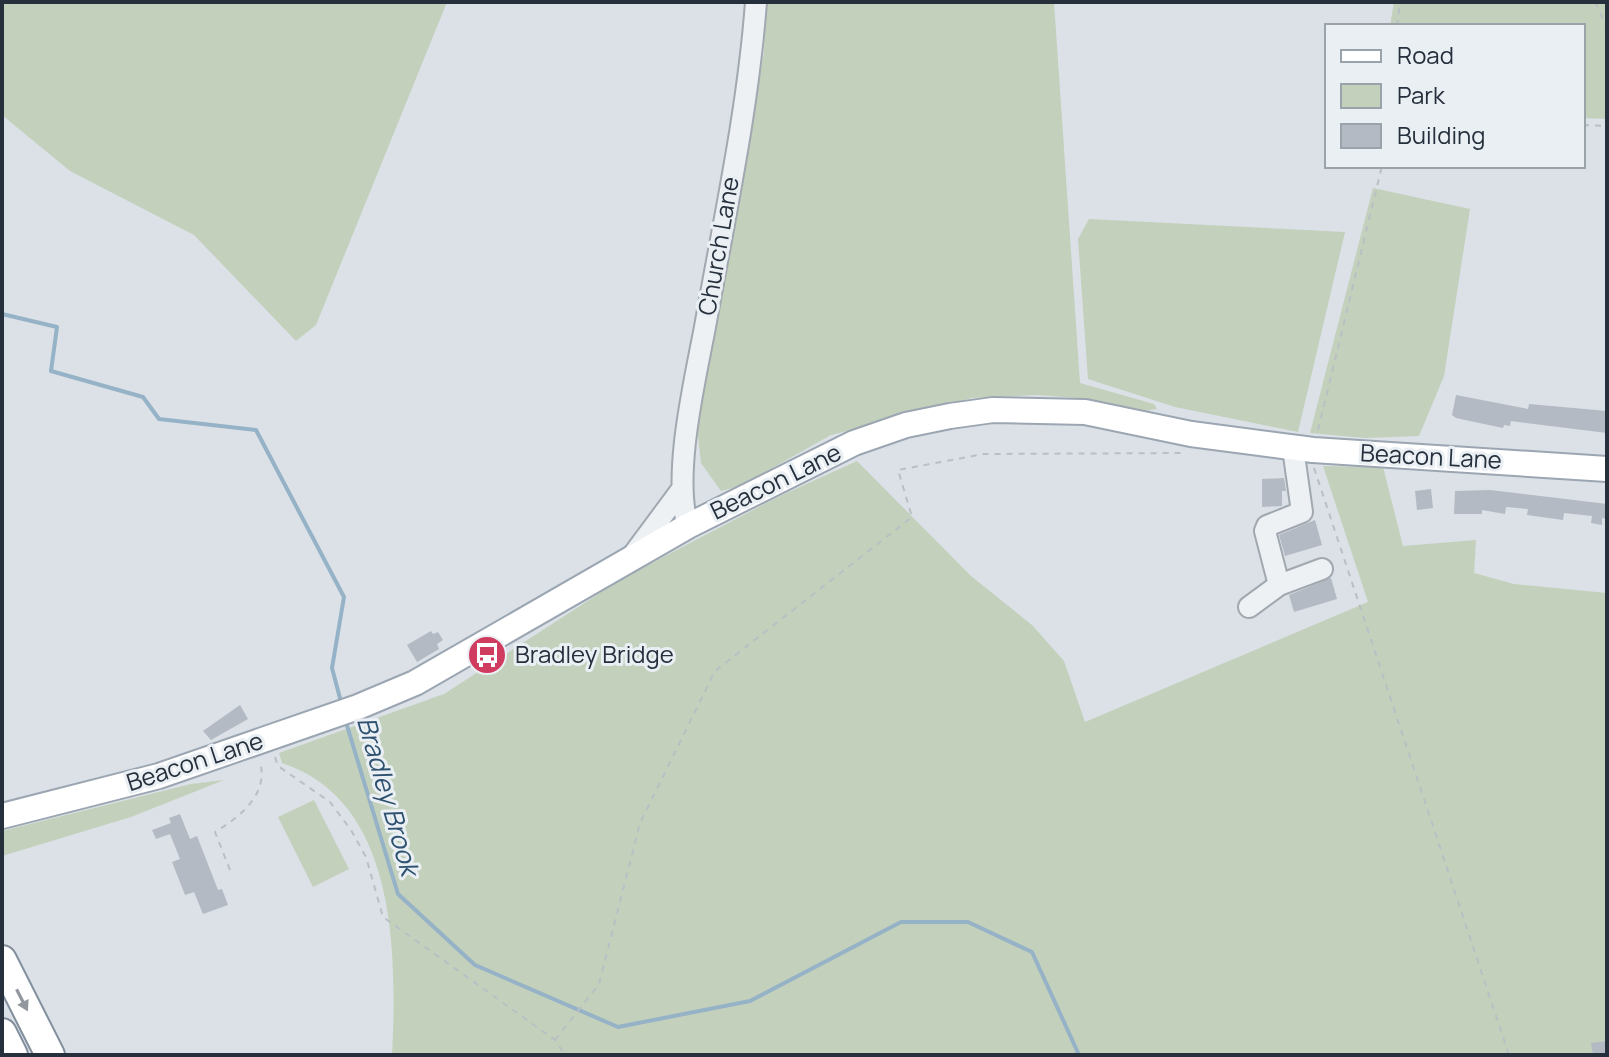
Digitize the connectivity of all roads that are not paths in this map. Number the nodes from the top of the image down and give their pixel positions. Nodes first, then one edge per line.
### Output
1 (756, 2) edge
2 (1303, 449) junction
3 (1607, 469) edge
4 (682, 489) junction
5 (688, 526) junction
6 (633, 555) junction
7 (1322, 569) dead end
8 (1279, 585) junction
9 (1249, 607) dead end
10 (2, 816) edge
11 (2, 960) edge
12 (2, 1033) edge
13 (48, 1050) edge
14 (13, 1055) edge

1 - 4 street, Church Lane
2 - 3 main road, Beacon Lane
2 - 5 main road, Beacon Lane
2 - 8 street
4 - 5 street, Church Lane
4 - 6 street, Church Lane
5 - 6 main road, Beacon Lane
6 - 10 main road, Beacon Lane
7 - 8 street
8 - 9 street
11 -> 13 highway
12 - 14 highway

